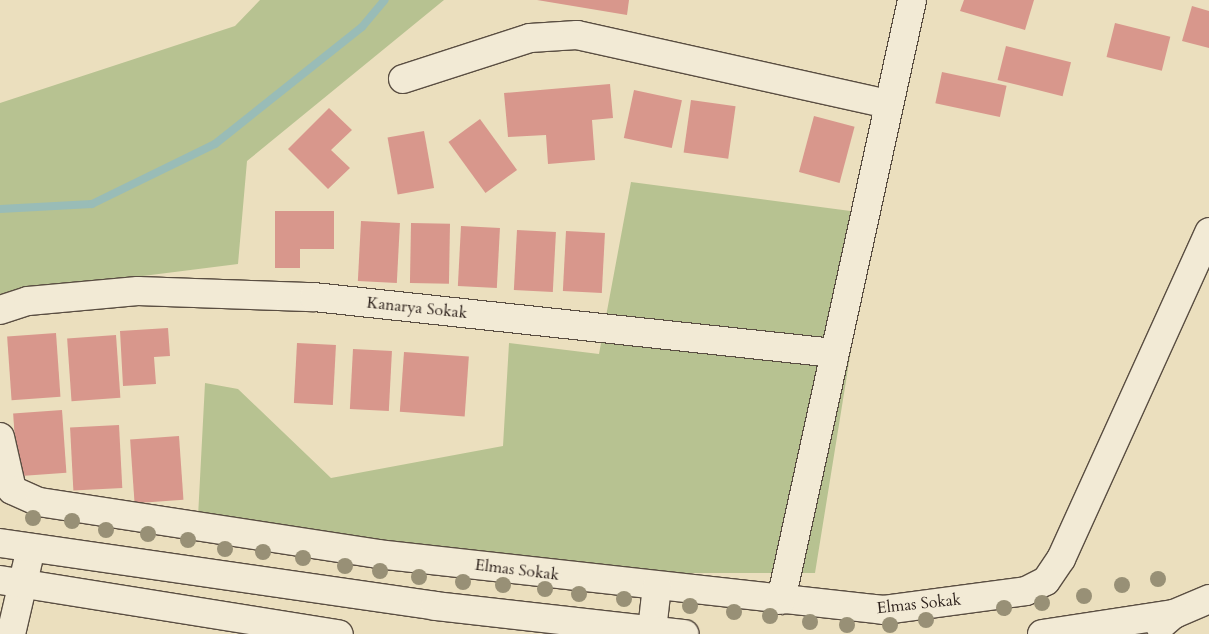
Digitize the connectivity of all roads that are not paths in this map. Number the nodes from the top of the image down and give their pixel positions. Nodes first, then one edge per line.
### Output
1 (912, 0) edge
2 (403, 79) dead end
3 (888, 104) junction
4 (1209, 232) edge
5 (0, 310) edge
6 (834, 353) junction
7 (0, 437) edge
8 (0, 543) edge
9 (32, 548) junction
10 (11, 582) edge
11 (657, 586) junction
12 (1206, 598) edge
13 (781, 600) junction
14 (1174, 614) junction
15 (652, 630) junction
16 (11, 634) edge
17 (339, 634) edge
18 (684, 634) edge
19 (1042, 634) edge
20 (1152, 634) edge

1 - 3 street
2 - 3 street
3 - 6 street
4 - 13 street, Elmas Sokak
5 - 6 street, Kanarya Sokak
6 - 13 street
7 - 11 street, Elmas Sokak
8 - 9 street
9 - 10 street
9 - 15 street
10 - 16 street
10 - 17 street
11 - 13 street, Elmas Sokak
11 - 15 street
12 - 14 street
14 - 19 street
14 - 20 street
15 - 18 street

